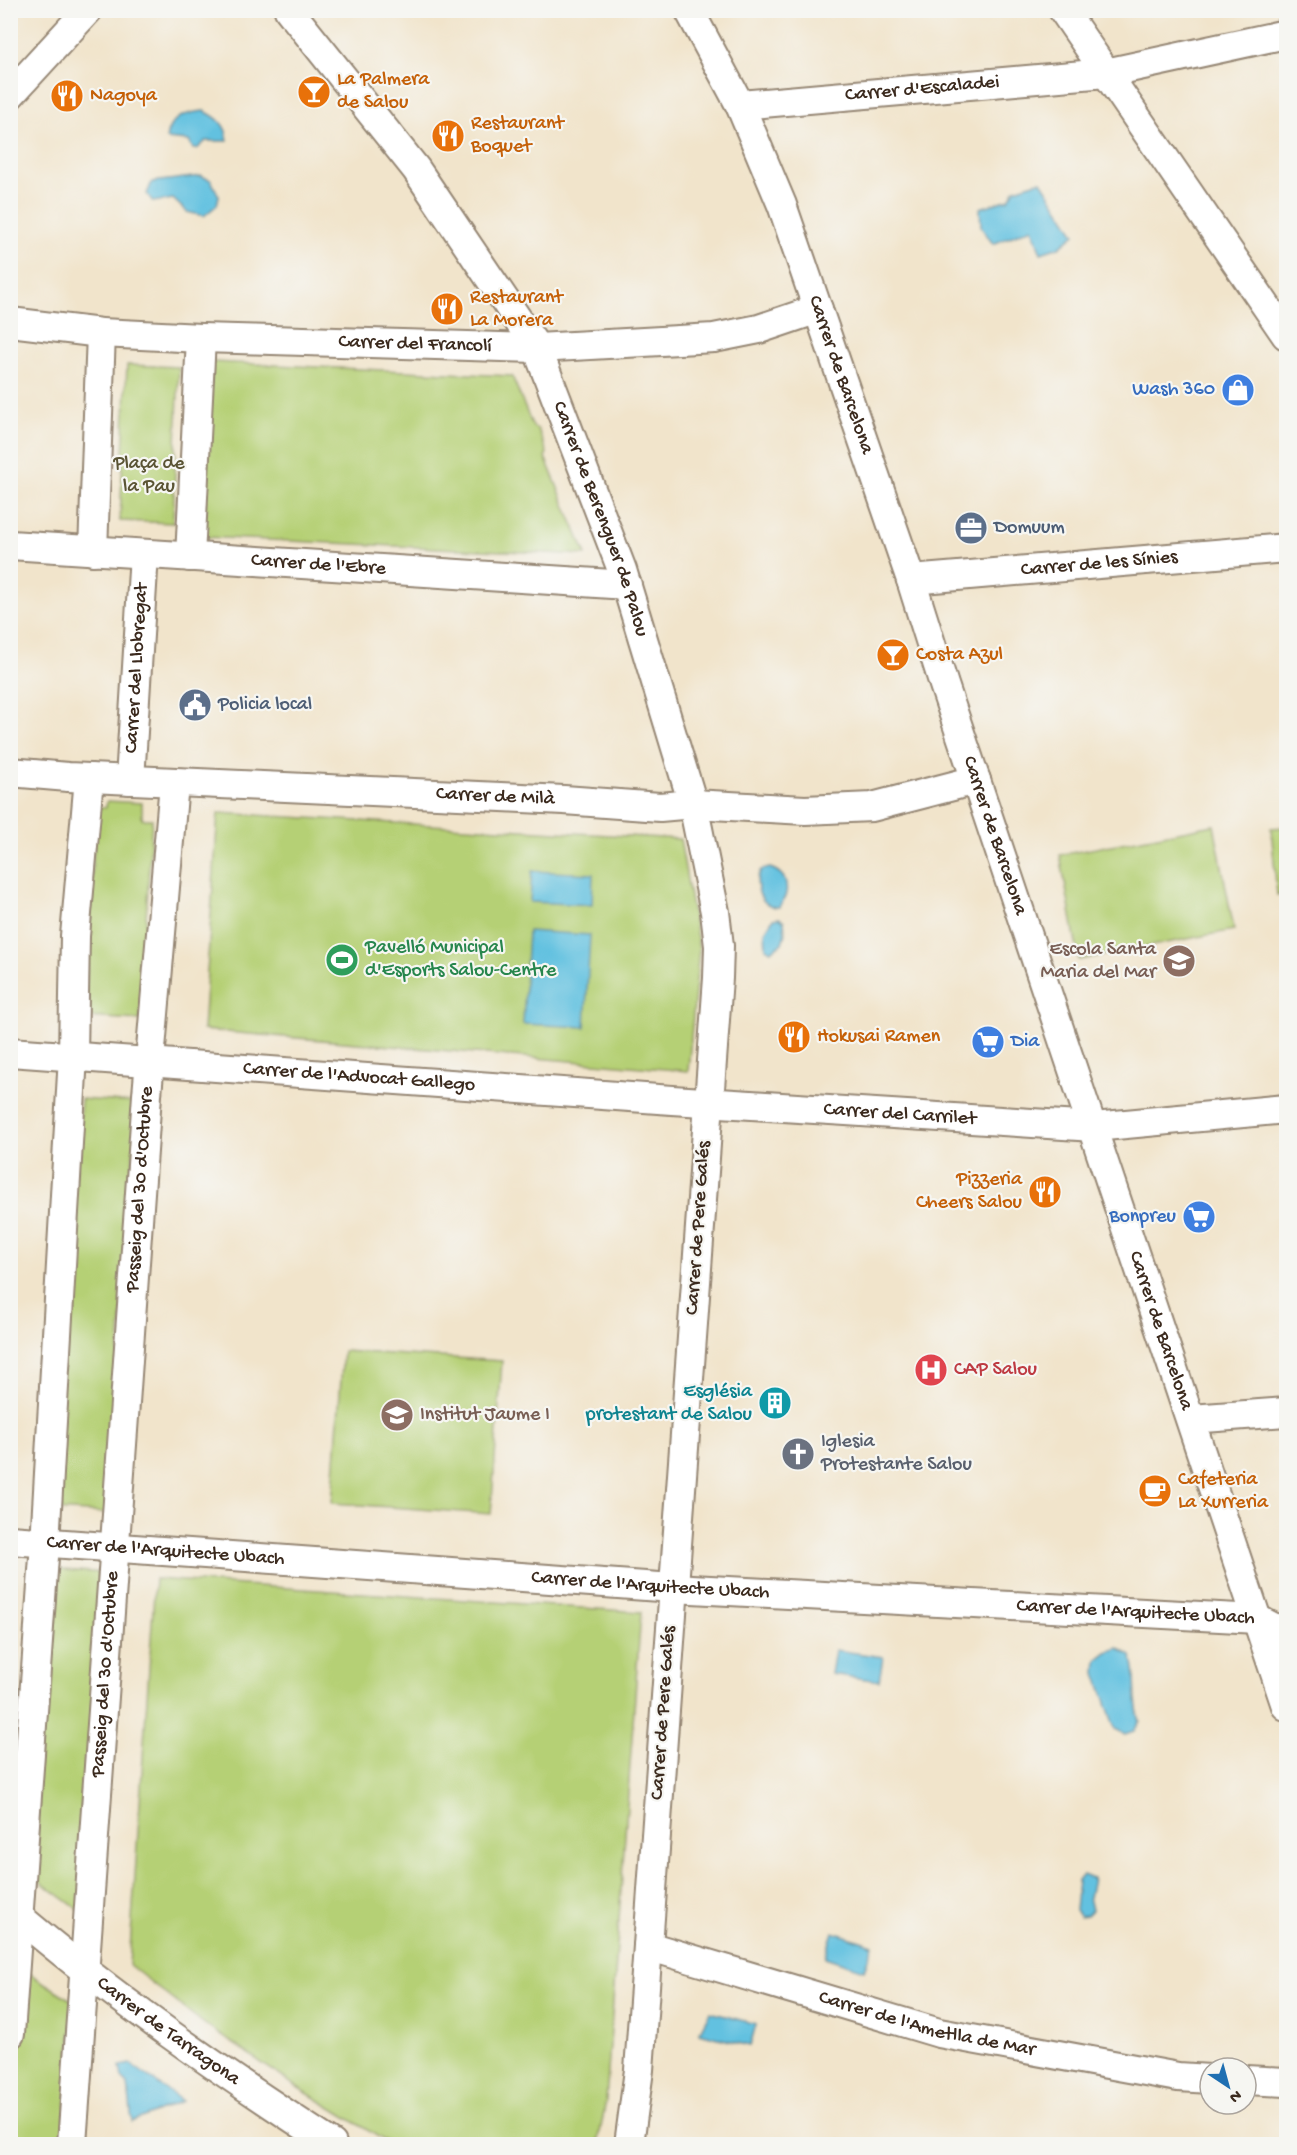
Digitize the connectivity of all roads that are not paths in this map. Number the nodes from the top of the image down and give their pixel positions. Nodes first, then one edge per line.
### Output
1 (88, 10) edge
2 (289, 10) edge
3 (689, 10) edge
4 (1063, 10) edge
5 (1287, 34) edge
6 (1106, 73) junction
7 (10, 95) edge
8 (740, 105) junction
9 (818, 309) junction
10 (10, 322) edge
11 (100, 333) junction
12 (1287, 335) edge
13 (201, 338) junction
14 (537, 348) junction
15 (10, 545) edge
16 (1287, 548) edge
17 (93, 551) junction
18 (144, 554) junction
19 (190, 557) junction
20 (911, 580) junction
21 (627, 585) junction
22 (10, 772) edge
23 (89, 778) junction
24 (130, 780) junction
25 (976, 780) junction
26 (174, 783) junction
27 (693, 804) junction
28 (10, 1052) edge
29 (73, 1056) junction
30 (150, 1061) junction
31 (708, 1102) junction
32 (1287, 1109) edge
33 (1094, 1127) junction
34 (1287, 1412) edge
35 (1191, 1419) junction
36 (10, 1540) edge
37 (45, 1543) junction
38 (115, 1547) junction
39 (673, 1588) junction
40 (1257, 1619) junction
41 (1287, 1634) edge
42 (1287, 1706) edge
43 (14, 1912) edge
44 (648, 1946) junction
45 (85, 1970) junction
46 (10, 2034) edge
47 (1198, 2078) edge
48 (1258, 2081) edge
49 (1287, 2082) edge
50 (72, 2145) edge
51 (332, 2145) edge
52 (629, 2145) edge

1 - 7 street
2 - 14 street, Carrer de Berenguer de Palou
3 - 8 street, Carrer de Barcelona
4 - 6 street
5 - 6 street, Carrer d'Escaladei
6 - 8 street, Carrer d'Escaladei
6 - 12 street
8 - 9 street, Carrer de Barcelona
9 - 14 street, Carrer del Francolí
9 - 20 street, Carrer de Barcelona
10 - 11 street, Carrer del Francolí
11 - 13 street, Carrer del Francolí
11 - 17 street
13 - 14 street, Carrer del Francolí
13 - 19 street
14 - 21 street, Carrer de Berenguer de Palou
15 - 17 street, Carrer de l'Ebre
16 - 20 street, Carrer de les Sínies
17 - 18 street, Carrer de l'Ebre
18 - 19 street, Carrer de l'Ebre
18 - 24 street, Carrer del Llobregat
19 - 21 street, Carrer de l'Ebre
20 - 25 street, Carrer de Barcelona
21 - 27 street, Carrer de Berenguer de Palou
22 - 23 street, Carrer de Milà
23 - 24 street, Carrer de Milà
23 - 29 street
24 - 26 street, Carrer de Milà
25 - 27 street, Carrer de Milà
25 - 33 street, Carrer de Barcelona
26 - 27 street, Carrer de Milà
26 - 30 street, Passeig del 30 d'Octubre
27 - 31 street, Carrer de Berenguer de Palou
28 - 29 street, Carrer de l'Advocat Gallego
29 - 30 street, Carrer de l'Advocat Gallego
29 - 37 street
30 - 31 street, Carrer de l'Advocat Gallego
30 - 38 street, Passeig del 30 d'Octubre
31 - 33 street, Carrer del Carrilet
31 - 39 street, Carrer de Pere Galés
32 - 33 street, Carrer del Carrilet
33 - 35 street, Carrer de Barcelona
34 - 35 street
35 - 40 street, Carrer de Barcelona
36 - 37 street, Carrer de l'Arquitecte Ubach
37 - 38 street, Carrer de l'Arquitecte Ubach
37 - 43 street
38 - 39 street, Carrer de l'Arquitecte Ubach
38 - 45 street, Passeig del 30 d'Octubre
39 - 40 street, Carrer de l'Arquitecte Ubach
39 - 44 street, Carrer de Pere Galés
40 - 41 street, Carrer de l'Arquitecte Ubach
40 - 42 street, Carrer de Barcelona
43 - 45 street, Carrer de Tarragona
43 - 46 street
44 - 47 street, Carrer de l'Ametlla de Mar
44 - 52 street, Carrer de Pere Galés
45 - 50 street, Passeig del 30 d'Octubre
45 - 51 street, Carrer de Tarragona
48 - 49 street

